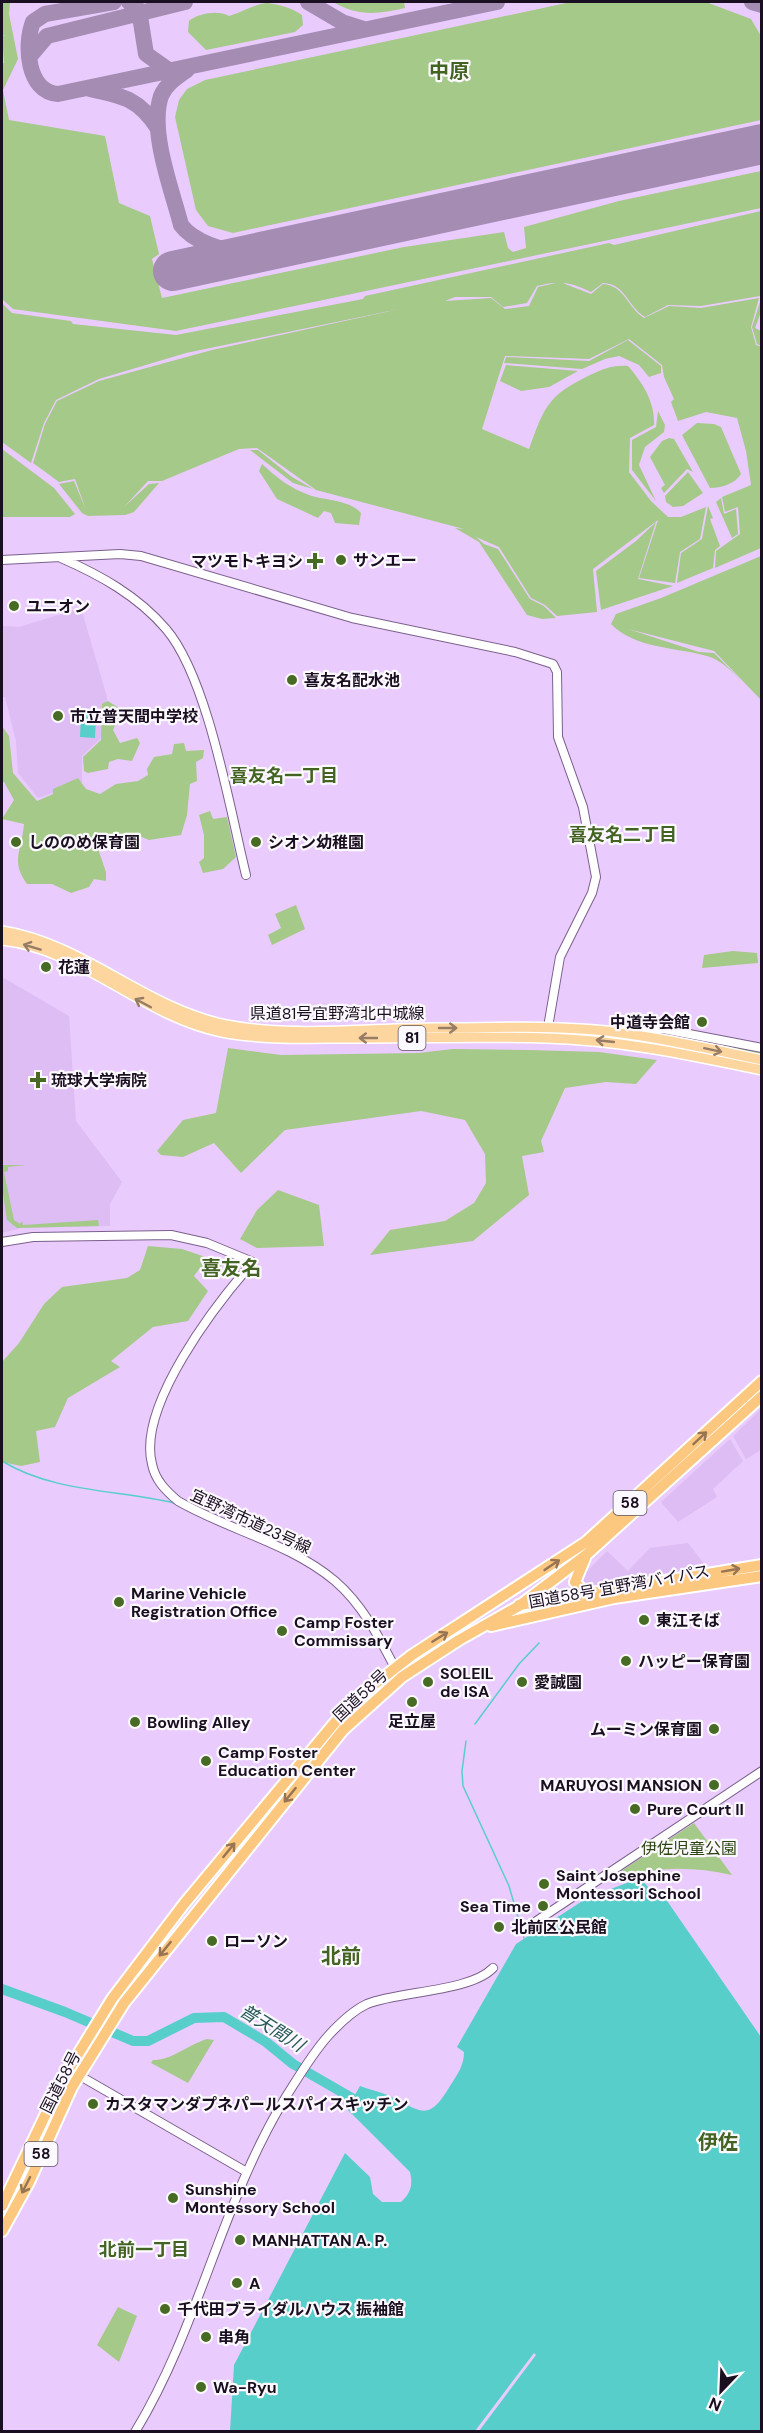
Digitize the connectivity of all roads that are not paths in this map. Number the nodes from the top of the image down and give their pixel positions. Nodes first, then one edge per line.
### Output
1 (58, 557) junction
2 (2, 560) edge
3 (246, 875) dead end
4 (2, 931) edge
5 (2, 940) edge
6 (603, 1030) junction
7 (680, 1031) junction
8 (547, 1033) junction
9 (665, 1039) junction
10 (762, 1048) edge
11 (663, 1049) junction
12 (762, 1060) edge
13 (762, 1070) edge
14 (3, 1241) edge
15 (762, 1381) edge
16 (762, 1396) edge
17 (586, 1555) junction
18 (762, 1565) edge
19 (762, 1576) edge
20 (530, 1581) junction
21 (606, 1592) junction
22 (525, 1603) junction
23 (486, 1609) junction
24 (570, 1609) junction
25 (482, 1629) junction
26 (395, 1668) junction
27 (762, 1771) edge
28 (532, 1924) dead end
29 (493, 1968) dead end
30 (68, 2069) junction
31 (79, 2075) junction
32 (245, 2171) junction
33 (2, 2206) edge
34 (2, 2231) edge
35 (135, 2432) edge

1 - 2 street
1 - 3 street
1 - 8 street
4 -> 8 main road, 県道81号宜野湾北中城線 / 81
8 -> 5 main road, 県道81号宜野湾北中城線 / 81
6 - 7 street
6 - 8 main road, 県道81号宜野湾北中城線 / 81
6 - 9 main road, 県道81号宜野湾北中城線 / 81
7 - 9 street
7 - 10 street
11 -> 8 main road, 県道81号宜野湾北中城線 / 81
9 - 11 street
9 -> 12 main road, 県道81号宜野湾北中城線 / 81
11 - 13 main road, 県道81号宜野湾北中城線 / 81
14 - 26 street, 宜野湾市道23号線
20 -> 15 highway, 国道58号 / 58
16 - 17 highway, 国道58号 / 58
17 - 21 highway, 58
17 - 22 highway, 国道58号 / 58
21 -> 18 highway, 国道58号 宜野湾バイパス / 58
19 - 24 highway, 国道58号 宜野湾バイパス / 58
20 - 22 highway
20 - 23 highway, 国道58号 / 58
21 - 22 highway, 国道58号 宜野湾バイパス / 58
22 - 23 highway, 国道58号 宜野湾バイパス / 58
22 - 24 highway
22 - 25 highway, 国道58号 / 58
26 -> 23 highway, 国道58号 / 58
24 - 25 highway, 国道58号 宜野湾バイパス / 58
25 -> 31 highway, 国道58号 / 58
30 -> 26 highway, 国道58号 / 58
27 - 28 street
29 - 32 street
30 - 31 street
30 - 33 highway, 国道58号 / 58
31 - 32 street
31 -> 34 highway, 国道58号 / 58
32 - 35 street

